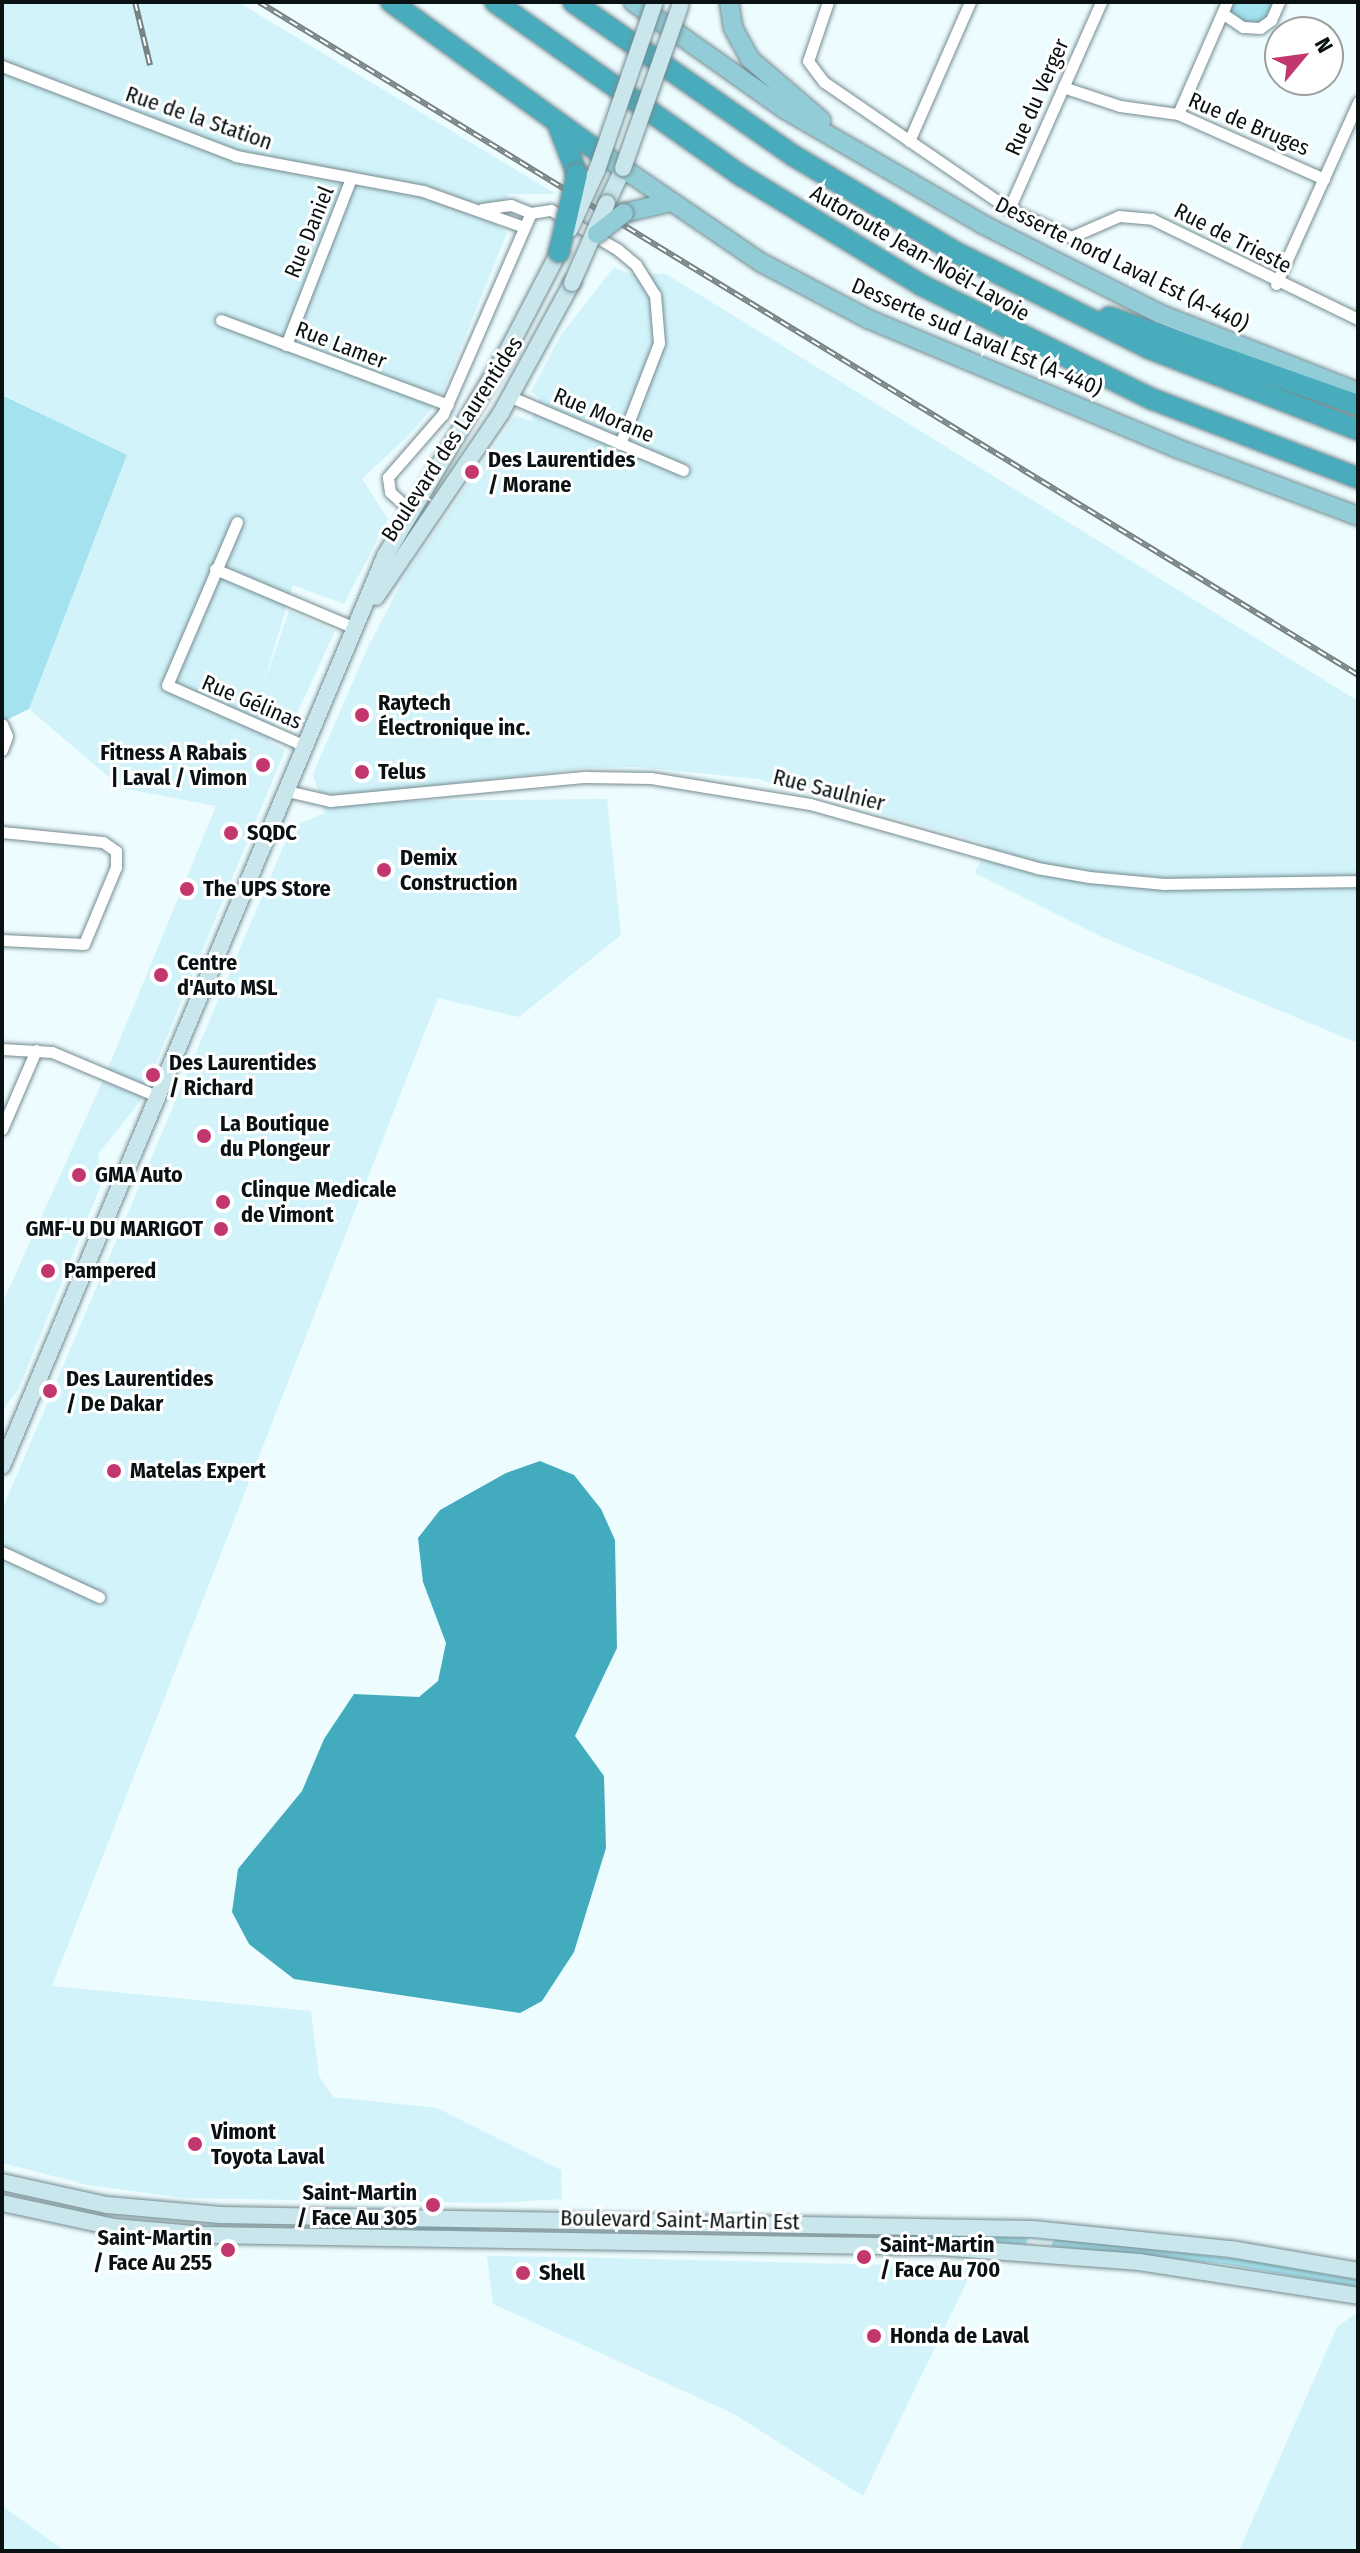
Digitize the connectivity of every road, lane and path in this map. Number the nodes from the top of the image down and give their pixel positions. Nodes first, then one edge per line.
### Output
1 (391, 2) edge
2 (495, 2) edge
3 (573, 2) edge
4 (633, 2) edge
5 (655, 2) edge
6 (729, 2) edge
7 (828, 2) edge
8 (970, 2) edge
9 (1101, 2) edge
10 (1279, 2) edge
11 (680, 4) edge
12 (1225, 7) edge
13 (2, 66) edge
14 (1063, 87) junction
15 (1358, 102) edge
16 (1178, 114) junction
17 (575, 141) junction
18 (909, 141) junction
19 (602, 154) junction
20 (873, 161) junction
21 (623, 168) junction
22 (351, 178) junction
23 (1324, 179) junction
24 (671, 202) junction
25 (481, 209) junction
26 (1009, 209) junction
27 (531, 213) junction
28 (524, 227) junction
29 (597, 234) junction
30 (559, 252) junction
31 (995, 274) junction
32 (1276, 284) junction
33 (1358, 319) edge
34 (221, 320) dead end
35 (286, 345) junction
36 (1358, 392) edge
37 (511, 397) junction
38 (448, 405) junction
39 (1358, 405) edge
40 (1358, 430) edge
41 (620, 444) junction
42 (683, 470) dead end
43 (1358, 478) edge
44 (411, 511) junction
45 (1355, 515) edge
46 (237, 522) dead end
47 (215, 569) junction
48 (355, 628) junction
49 (2, 724) edge
50 (305, 746) junction
51 (2, 750) edge
52 (287, 791) junction
53 (2, 832) edge
54 (1358, 881) edge
55 (2, 940) edge
56 (2, 1049) edge
57 (36, 1050) junction
58 (159, 1097) junction
59 (2, 1129) edge
60 (2, 1466) edge
61 (2, 1552) edge
62 (99, 1597) dead end
63 (2, 2182) edge
64 (2, 2203) edge
65 (1358, 2271) edge
66 (1358, 2296) edge

1 - 17 highway
2 - 43 highway, Autoroute Jean-Noël-Lavoie
3 - 31 highway, Autoroute Jean-Noël-Lavoie
4 - 20 main road
5 - 19 main road, Boulevard des Laurentides, bridge
6 - 20 main road
7 - 18 street, Rue de Trieste
8 - 18 street
9 - 14 street, Rue du Verger
10 - 12 street
11 - 21 main road, Boulevard des Laurentides, bridge
12 - 16 street
13 - 22 street, Rue de la Station
14 - 16 street, Rue de Bruges
14 - 26 street, Rue du Verger
15 - 23 street
16 - 23 street, Rue de Bruges
17 - 19 highway
17 - 30 highway, bridge
18 - 26 street, Rue de Trieste
19 - 21 main road, Desserte sud Laval Est (A-440), bridge
19 - 30 main road, Boulevard des Laurentides, bridge
20 - 36 main road, Desserte nord Laval Est (A-440)
21 - 24 main road, Desserte sud Laval Est (A-440)
21 - 29 main road, Boulevard des Laurentides, bridge
22 - 25 street, Rue de la Station
22 - 35 street, Rue Daniel
23 - 32 street
24 - 29 main road, bridge
24 - 45 main road, Desserte sud Laval Est (A-440)
25 - 27 street, Rue de la Station
25 - 28 street, Rue de la Station
26 - 32 street, Rue de Trieste
27 - 28 street, Boulevard des Laurentides
27 - 41 street, Rue de la Station
28 - 38 street, Boulevard des Laurentides
29 - 37 main road, Boulevard des Laurentides, bridge
30 - 44 main road, Boulevard des Laurentides
31 - 39 highway
31 - 40 highway, Autoroute Jean-Noël-Lavoie
32 - 33 street, Rue de Trieste
34 - 35 street, Rue Lamer
35 - 38 street, Rue Lamer
37 - 41 street, Rue Morane
37 - 48 main road, Boulevard des Laurentides
38 - 44 street, Boulevard des Laurentides
41 - 42 street, Rue Morane
44 - 48 main road, Boulevard des Laurentides
46 - 47 street, Rue Gélinas
47 - 48 street
47 - 50 street, Rue Gélinas
48 - 50 main road, Boulevard des Laurentides
49 - 51 street
50 - 52 main road, Boulevard des Laurentides
52 - 54 street, Rue Saulnier
52 - 58 main road, Boulevard des Laurentides
53 - 55 street
56 - 57 street
57 - 58 street
57 - 59 street
58 - 60 main road, Boulevard des Laurentides
61 - 62 street
63 - 65 main road, Boulevard Saint-Martin Est
64 - 66 main road, Boulevard Saint-Martin Est

